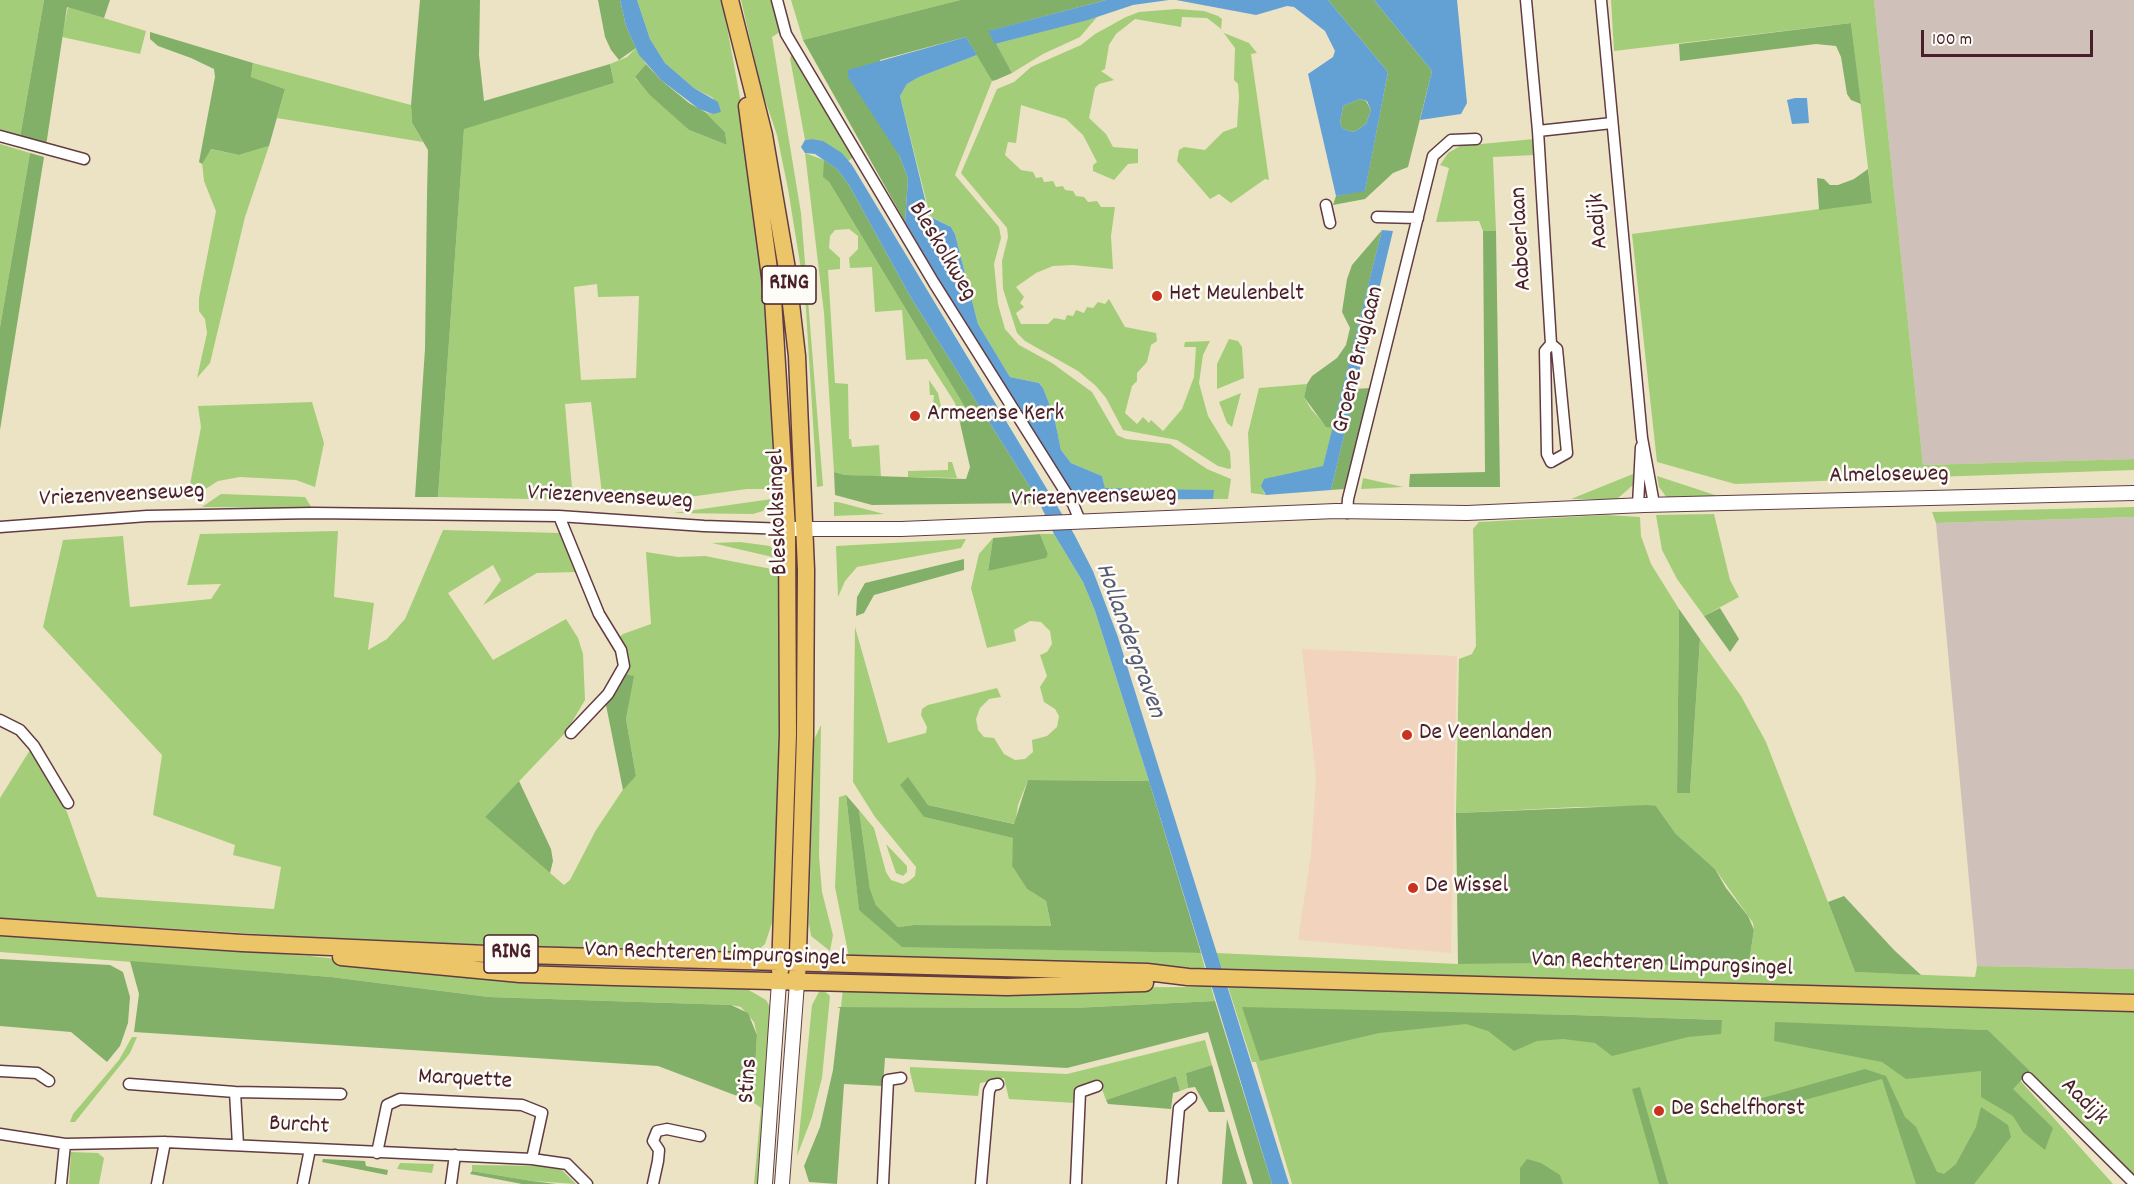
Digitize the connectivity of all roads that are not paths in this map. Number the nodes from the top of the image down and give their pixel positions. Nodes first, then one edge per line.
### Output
1 (730, 0) edge
2 (777, 0) edge
3 (1526, 0) edge
4 (1601, 0) edge
5 (740, 45) junction
6 (1612, 123) junction
7 (1538, 131) junction
8 (0, 136) edge
9 (1476, 138) dead end
10 (84, 159) dead end
11 (1326, 205) dead end
12 (1377, 217) dead end
13 (1418, 218) junction
14 (1330, 223) dead end
15 (1551, 344) junction
16 (2134, 493) edge
17 (1645, 505) junction
18 (1347, 513) junction
19 (559, 516) junction
20 (1074, 521) junction
21 (0, 527) edge
22 (787, 529) junction
23 (806, 530) junction
24 (0, 720) edge
25 (571, 733) dead end
26 (68, 803) dead end
27 (0, 927) edge
28 (242, 943) junction
29 (780, 962) junction
30 (798, 962) junction
31 (1196, 977) junction
32 (779, 982) junction
33 (797, 982) junction
34 (2134, 1003) edge
35 (0, 1071) edge
36 (901, 1077) dead end
37 (2028, 1078) dead end
38 (50, 1081) dead end
39 (129, 1083) dead end
40 (998, 1084) dead end
41 (1097, 1086) dead end
42 (235, 1092) junction
43 (341, 1094) dead end
44 (1191, 1098) dead end
45 (0, 1134) edge
46 (700, 1136) dead end
47 (165, 1142) junction
48 (65, 1144) junction
49 (238, 1145) junction
50 (310, 1149) junction
51 (377, 1153) junction
52 (454, 1155) junction
53 (532, 1159) junction
54 (2134, 1183) edge
55 (61, 1184) edge
56 (156, 1184) edge
57 (303, 1184) edge
58 (451, 1184) edge
59 (587, 1184) edge
60 (653, 1184) edge
61 (765, 1184) edge
62 (782, 1184) edge
63 (883, 1184) edge
64 (981, 1184) edge
65 (1076, 1184) edge
66 (1172, 1184) edge

1 - 5 main road, Bleskolksingel / RING
2 - 20 street, Bleskolkweg
3 - 7 street, Aaboerlaan
4 - 6 street, Aadijk
5 - 22 main road, Bleskolksingel / RING
5 - 23 main road, Bleskolksingel / RING
6 - 7 street
6 - 17 street, Aadijk
7 - 15 street, Aaboerlaan
8 - 10 street
9 - 13 street, Groene Bruglaan
11 - 14 street
12 - 13 street
13 - 18 street, Groene Bruglaan
15 - 15 street, Aaboerlaan
16 - 17 street, Almeloseweg
17 - 18 street, Vriezenveenseweg
18 - 20 street, Vriezenveenseweg
19 - 21 street, Vriezenveenseweg
19 - 22 street, Vriezenveenseweg
19 - 25 street
20 - 23 street, Vriezenveenseweg
22 - 23 street, Vriezenveenseweg
22 - 29 main road, Bleskolksingel / RING
23 - 30 main road, Bleskolksingel / RING
24 - 26 street
27 - 28 main road, Van Rechteren Limpurgsingel / RING
28 - 29 main road, Van Rechteren Limpurgsingel / RING
28 - 32 main road, Van Rechteren Limpurgsingel / RING
29 - 30 main road, Van Rechteren Limpurgsingel / RING
29 - 32 main road, Bleskolksingel / RING
30 - 31 main road, Van Rechteren Limpurgsingel
30 - 33 main road, Bleskolksingel / RING
31 - 33 main road, Van Rechteren Limpurgsingel
31 - 34 main road, Van Rechteren Limpurgsingel
32 - 33 main road, Van Rechteren Limpurgsingel / RING
32 - 61 street, Stins
33 - 62 street, Stins
35 - 38 street
36 - 63 street
37 - 54 street, Aadijk
39 - 42 street
40 - 64 street
41 - 65 street
42 - 43 street
42 - 49 street
44 - 66 street
45 - 48 street, Burcht
46 - 60 street
47 - 48 street, Burcht
47 - 49 street, Burcht
47 - 56 street
48 - 55 street
49 - 50 street, Burcht
50 - 51 street, Burcht
50 - 57 street
51 - 52 street, Burcht
51 - 53 street, Marquette
52 - 53 street, Burcht
52 - 58 street
53 - 59 street, Burcht

